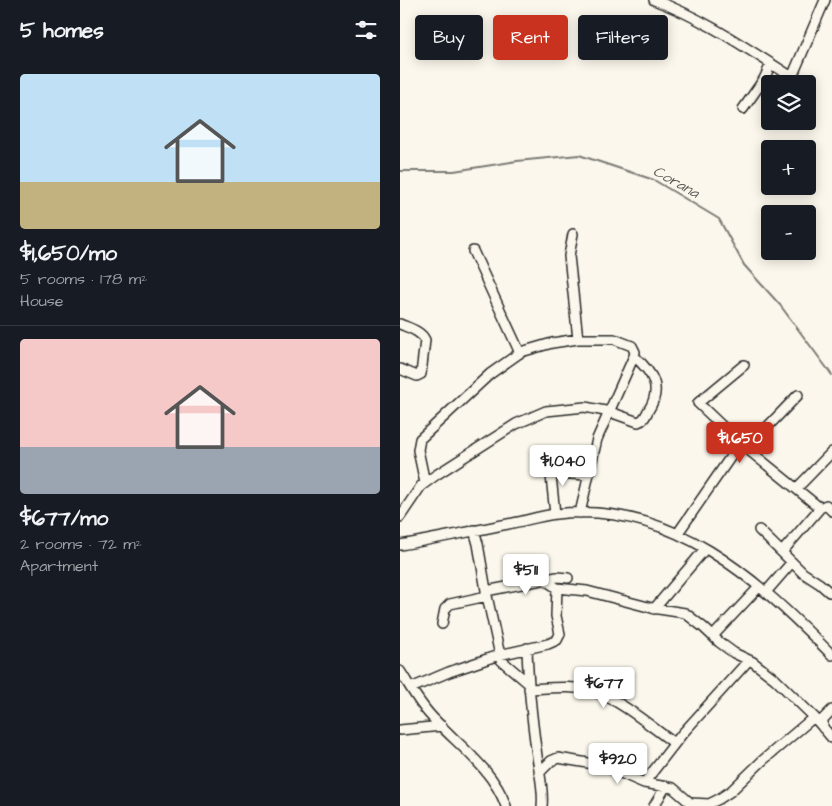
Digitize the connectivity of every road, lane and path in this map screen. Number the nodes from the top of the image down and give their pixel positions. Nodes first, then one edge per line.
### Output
1 (654, 0) edge
2 (825, 0) edge
3 (771, 64) junction
4 (743, 109) dead end
5 (573, 234) dead end
6 (473, 251) dead end
7 (400, 324) edge
8 (578, 339) junction
9 (520, 353) junction
10 (634, 356) junction
11 (744, 365) dead end
12 (400, 369) edge
13 (798, 395) dead end
14 (610, 412) junction
15 (743, 446) junction
16 (832, 452) edge
17 (587, 475) junction
18 (425, 483) junction
19 (797, 488) junction
20 (820, 508) junction
21 (832, 511) edge
22 (580, 513) junction
23 (555, 514) junction
24 (400, 517) edge
25 (474, 530) junction
26 (759, 530) dead end
27 (678, 532) junction
28 (400, 545) edge
29 (705, 548) junction
30 (782, 552) junction
31 (792, 562) junction
32 (568, 578) dead end
33 (545, 580) junction
34 (557, 588) junction
35 (763, 590) junction
36 (832, 592) edge
37 (486, 593) junction
38 (654, 609) junction
39 (442, 624) dead end
40 (713, 636) junction
41 (527, 648) junction
42 (499, 655) junction
43 (832, 655) edge
44 (749, 660) junction
45 (400, 671) edge
46 (529, 686) junction
47 (411, 688) junction
48 (832, 710) edge
49 (814, 717) junction
50 (442, 726) junction
51 (823, 728) junction
52 (400, 730) edge
53 (832, 738) edge
54 (674, 743) junction
55 (539, 773) junction
56 (644, 783) junction
57 (666, 786) junction
58 (692, 804) edge
59 (506, 806) edge
60 (542, 806) edge
61 (654, 806) edge

1 - 3 street
2 - 3 street
3 - 4 street
5 - 8 street
6 - 9 street
7 - 12 street
8 - 9 street
8 - 10 street
9 - 18 street
10 - 14 street
10 - 14 street
11 - 15 street
13 - 15 street
14 - 17 street
14 - 18 street
15 - 19 street
15 - 27 street
16 - 19 street
17 - 22 street
17 - 23 street
18 - 24 street
19 - 20 street
20 - 21 street
20 - 30 street
22 - 23 street
22 - 27 street
23 - 25 street
25 - 28 street
25 - 37 street
26 - 30 street
27 - 29 street
29 - 35 street
29 - 38 street
30 - 31 street
31 - 35 street
31 - 36 street
32 - 33 street
33 - 34 street
33 - 37 street
34 - 38 street
34 - 41 street
35 - 40 street
35 - 43 street
37 - 39 street
37 - 42 street
38 - 40 street
40 - 44 street
41 - 42 street
41 - 46 street
42 - 46 street
42 - 47 street
44 - 49 street
44 - 54 street
45 - 47 street
46 - 54 street
46 - 55 street
47 - 50 street
48 - 51 street
49 - 51 street
49 - 58 street
50 - 52 street
50 - 59 street
51 - 53 street
54 - 56 street
55 - 56 street
55 - 60 street
56 - 57 street
57 - 58 street
57 - 61 street

